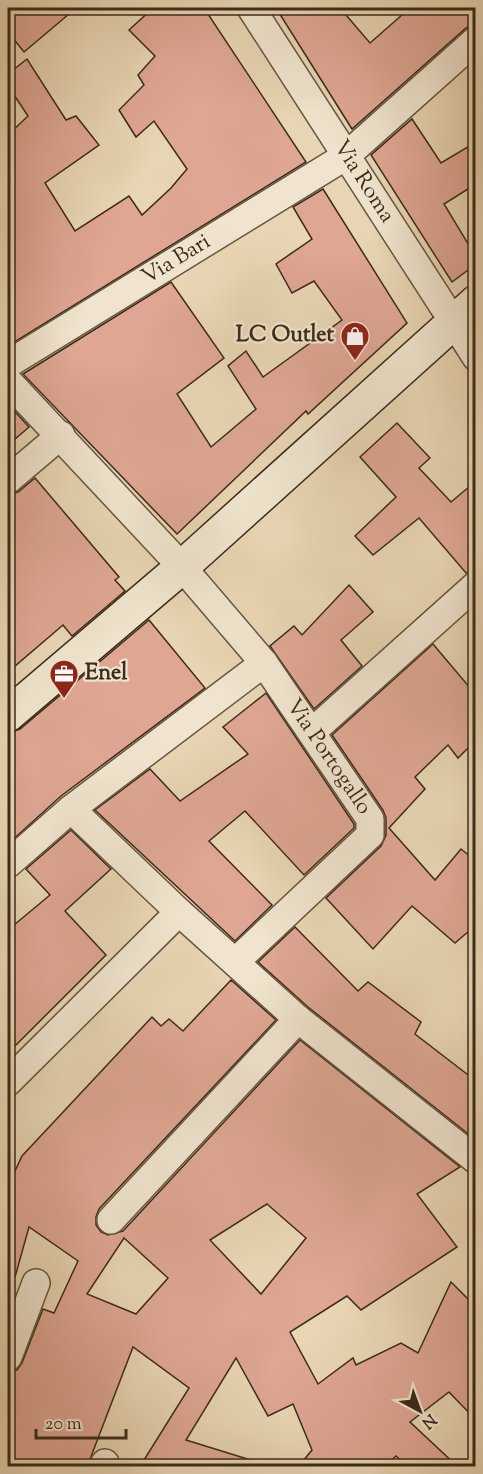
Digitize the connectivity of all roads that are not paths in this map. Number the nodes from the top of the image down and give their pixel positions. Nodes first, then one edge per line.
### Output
1 (250, 8) edge
2 (476, 40) edge
3 (346, 156) junction
4 (464, 312) edge
5 (476, 357) edge
6 (8, 364) edge
7 (8, 381) edge
8 (61, 435) junction
9 (8, 480) edge
10 (182, 567) junction
11 (476, 585) edge
12 (264, 663) junction
13 (8, 715) edge
14 (312, 731) junction
15 (71, 809) junction
16 (8, 864) edge
17 (179, 912) junction
18 (235, 962) junction
19 (298, 1019) junction
20 (8, 1082) edge
21 (476, 1160) edge
22 (111, 1220) dead end
23 (36, 1283) dead end
24 (8, 1357) edge

1 - 3 street, Via Roma
2 - 3 street, Via Bari
3 - 4 street, Via Roma
3 - 6 street, Via Bari
4 - 5 street, Via Roma
4 - 10 street
7 - 8 street, Via Portogallo
8 - 9 street
8 - 10 street, Via Portogallo
10 - 12 street, Via Portogallo
10 - 13 street
11 - 14 street
12 - 14 street, Via Portogallo
12 - 15 street
14 - 18 street, Via Portogallo
15 - 16 street
15 - 17 street
17 - 18 street
17 - 20 street
18 - 19 street
19 - 21 street
19 - 22 street
23 - 24 street

